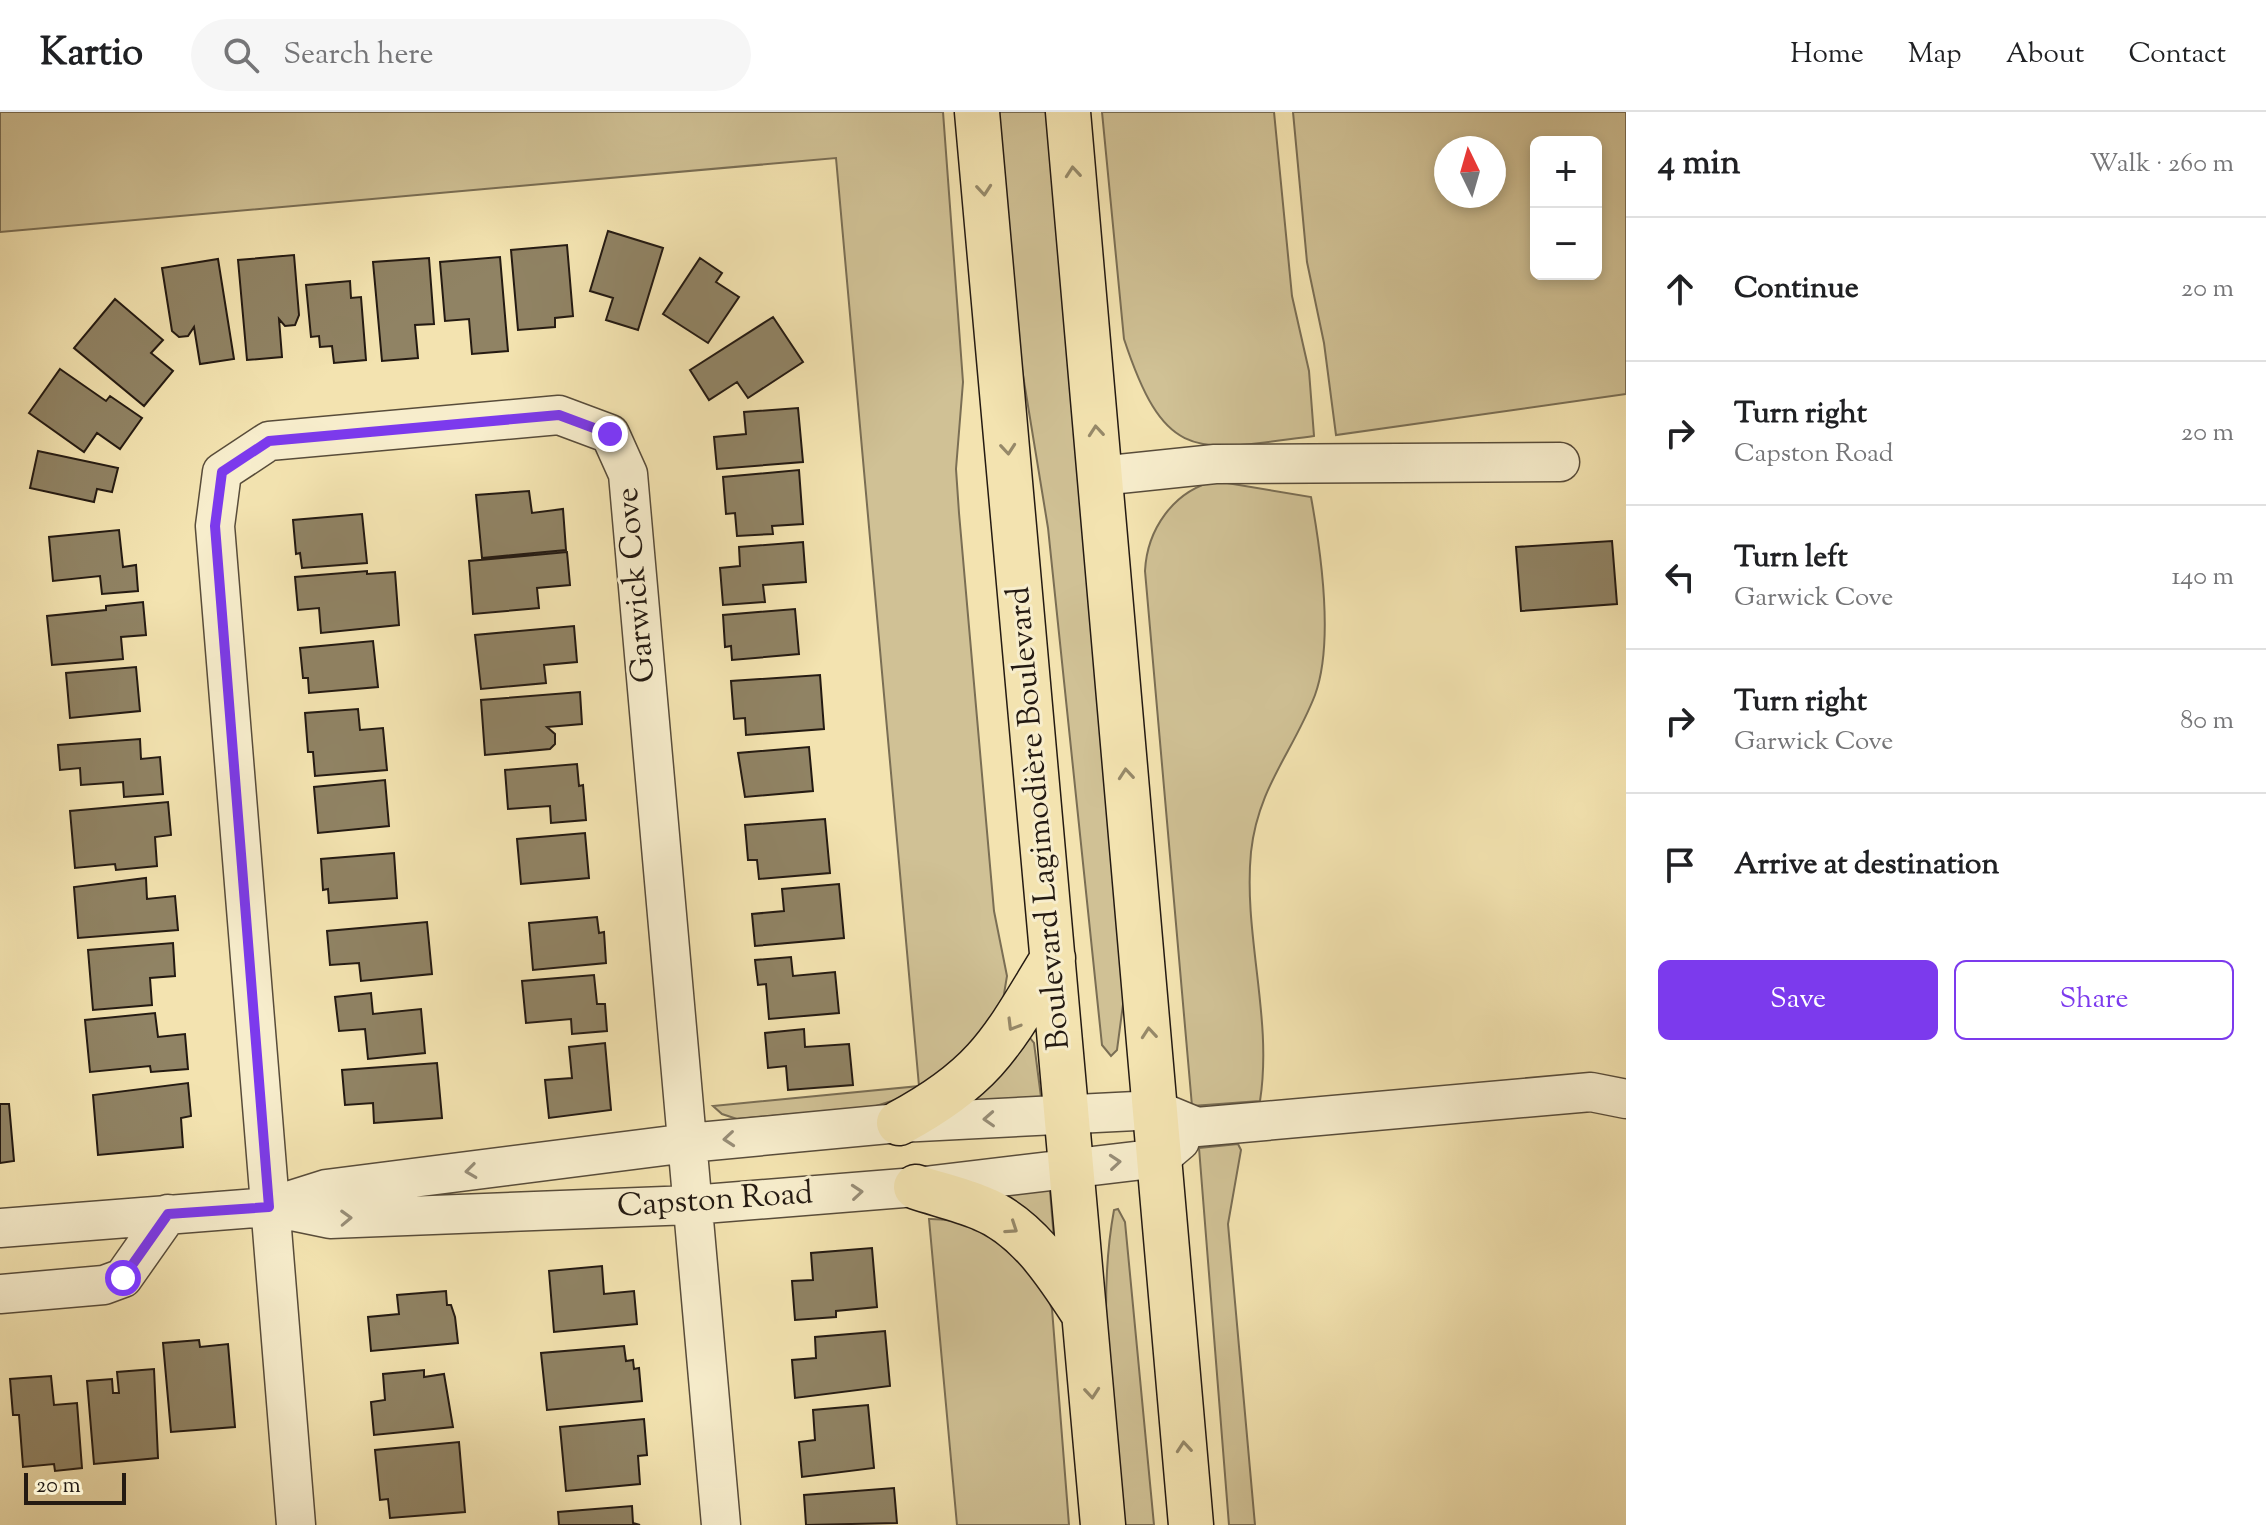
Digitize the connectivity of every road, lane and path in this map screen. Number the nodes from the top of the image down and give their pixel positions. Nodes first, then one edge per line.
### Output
1 (977, 112) edge
2 (1068, 112) edge
3 (1560, 462) dead end
4 (1100, 476) junction
5 (1053, 958) junction
6 (1626, 1099) edge
7 (1156, 1110) junction
8 (1066, 1115) junction
9 (899, 1123) junction
10 (1197, 1127) junction
11 (688, 1143) junction
12 (1160, 1158) junction
13 (1071, 1166) junction
14 (916, 1187) junction
15 (691, 1205) junction
16 (269, 1207) junction
17 (168, 1214) junction
18 (0, 1228) edge
19 (0, 1294) edge
20 (1085, 1315) junction
21 (296, 1525) edge
22 (721, 1525) edge
23 (1103, 1525) edge
24 (1191, 1525) edge

1 -> 5 main road, Boulevard Lagimodière Boulevard
4 -> 2 main road
3 - 4 street
7 -> 4 main road
5 - 8 main road, Boulevard Lagimodière Boulevard
5 -> 9 main road
6 - 10 street
7 - 8 street, Capston Road
7 - 10 street
7 - 12 main road
8 -> 9 street, Capston Road
8 - 13 main road, Boulevard Lagimodière Boulevard
9 -> 11 street, Capston Road
10 - 12 street
11 - 15 street, Garwick Cove
11 -> 16 street, Capston Road
11 - 16 street, Garwick Cove
13 -> 12 street, Capston Road
24 -> 12 main road
13 - 14 street, Capston Road
13 - 20 main road, Boulevard Lagimodière Boulevard
15 -> 14 street, Capston Road
14 -> 20 main road
16 -> 15 street, Capston Road
15 - 22 street, Garwick Cove
16 - 17 street, Capston Road
16 - 21 street, Garwick Cove
17 - 18 street, Capston Road
17 - 19 street
20 -> 23 main road, Boulevard Lagimodière Boulevard

